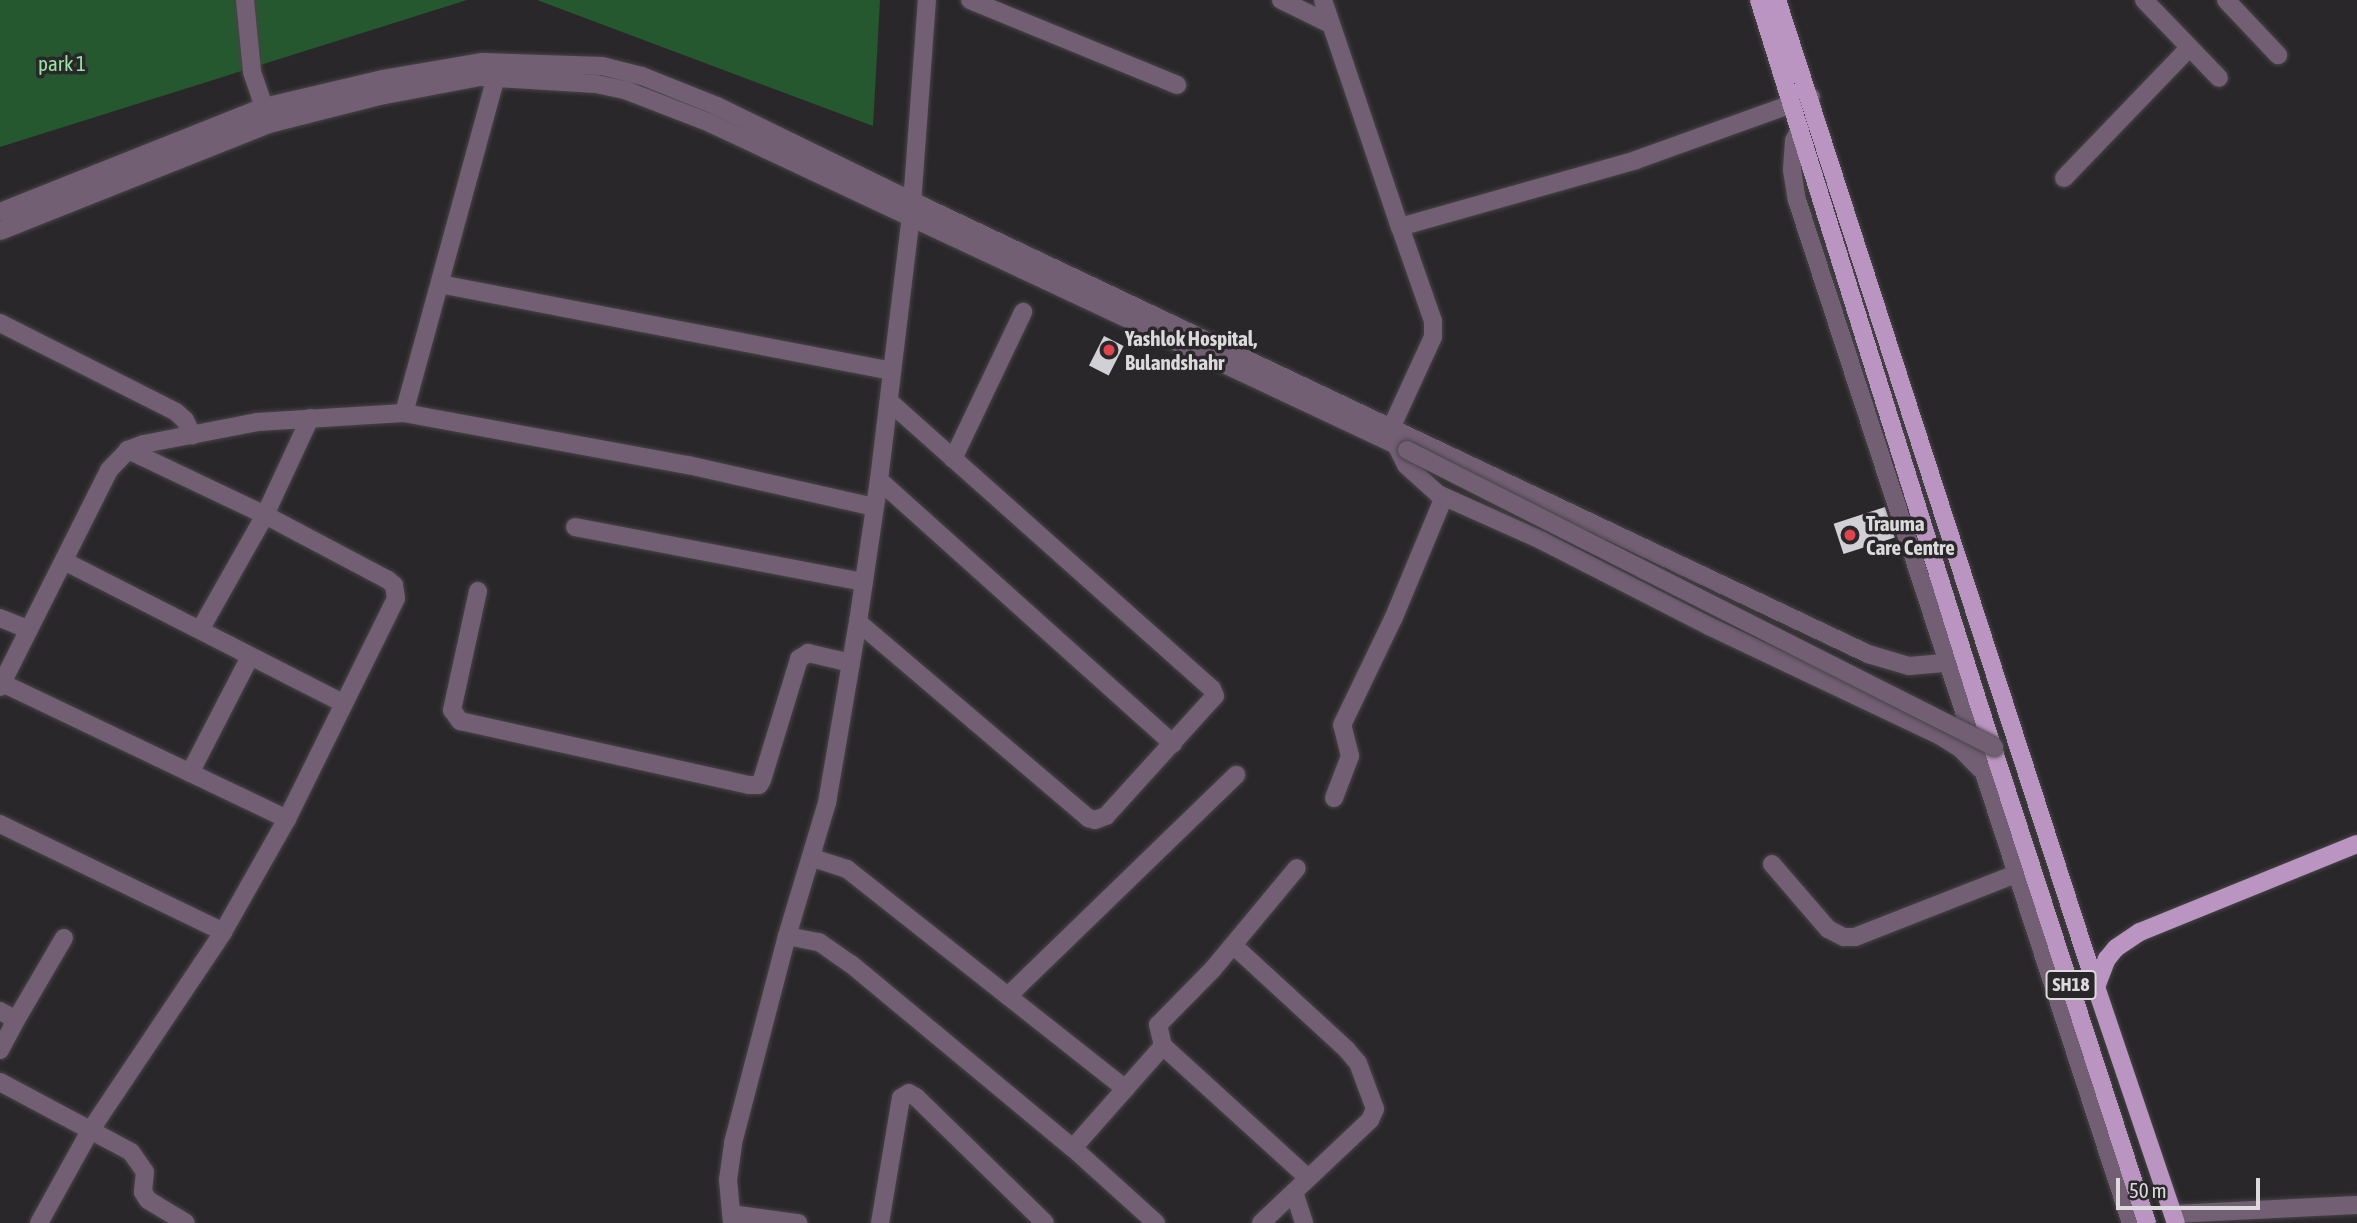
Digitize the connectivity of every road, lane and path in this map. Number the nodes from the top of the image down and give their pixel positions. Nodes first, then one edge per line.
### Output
1 (245, 0) edge
2 (927, 0) edge
3 (970, 0) edge
4 (1281, 0) edge
5 (1324, 0) edge
6 (1759, 0) edge
7 (1777, 0) edge
8 (2144, 0) edge
9 (2226, 0) edge
10 (1330, 24) junction
11 (2189, 48) junction
12 (2278, 55) dead end
13 (496, 77) junction
14 (2219, 78) dead end
15 (1177, 85) dead end
16 (1811, 97) junction
17 (1793, 104) junction
18 (264, 107) junction
19 (1800, 129) junction
20 (2064, 178) dead end
21 (911, 209) junction
22 (0, 212) edge
23 (1400, 227) junction
24 (0, 231) edge
25 (439, 284) junction
26 (1023, 312) dead end
27 (0, 324) edge
28 (892, 370) junction
29 (889, 401) junction
30 (404, 413) junction
31 (310, 418) junction
32 (1392, 426) junction
33 (192, 435) junction
34 (1402, 447) junction
35 (128, 450) junction
36 (953, 459) junction
37 (879, 480) junction
38 (1444, 497) junction
39 (874, 507) junction
40 (265, 516) junction
41 (575, 527) dead end
42 (64, 561) junction
43 (864, 582) junction
44 (478, 591) dead end
45 (0, 618) edge
46 (858, 622) junction
47 (29, 630) junction
48 (200, 630) junction
49 (250, 657) junction
50 (851, 663) junction
51 (1947, 663) junction
52 (1, 685) edge
53 (343, 704) junction
54 (1173, 744) junction
55 (1994, 747) junction
56 (190, 773) junction
57 (1985, 774) junction
58 (1236, 775) dead end
59 (1334, 798) dead end
60 (287, 819) junction
61 (0, 824) edge
62 (2357, 844) edge
63 (813, 858) junction
64 (1772, 864) dead end
65 (1297, 868) dead end
66 (2016, 874) junction
67 (223, 932) junction
68 (787, 936) junction
69 (64, 937) dead end
70 (1233, 945) junction
71 (2096, 987) junction
72 (1008, 996) junction
73 (8, 1016) edge
74 (1163, 1046) junction
75 (0, 1050) edge
76 (0, 1082) edge
77 (1126, 1088) junction
78 (90, 1131) junction
79 (1073, 1149) junction
80 (1308, 1178) junction
81 (1294, 1192) junction
82 (2357, 1205) edge
83 (732, 1218) edge
84 (2175, 1218) edge
85 (39, 1223) edge
86 (186, 1223) edge
87 (798, 1223) edge
88 (880, 1223) edge
89 (1045, 1223) edge
90 (1156, 1223) edge
91 (1261, 1223) edge
92 (1304, 1223) edge
93 (2131, 1223) edge
94 (2147, 1223) edge

1 - 18 street
2 - 21 street
3 - 15 street
4 - 10 street
5 - 10 street
6 - 17 main road
7 - 16 main road
8 - 11 street
9 - 12 street
10 - 23 street
11 - 14 street
11 - 20 street
13 - 21 street
13 - 24 street
13 - 25 street
16 - 17 street
16 - 71 main road
17 - 19 main road
17 - 23 street
18 - 21 street
18 - 22 street
19 - 51 street
19 - 55 main road
21 - 28 street
21 - 32 street
21 - 34 street
23 - 32 street
25 - 28 street
25 - 30 street
26 - 36 street
27 - 33 street
28 - 29 street
29 - 36 street
29 - 37 street
30 - 31 street
30 - 39 street
31 - 33 street
31 - 40 street
32 - 51 street
33 - 35 street
34 - 38 street
34 - 55 street, bridge
35 - 40 street
35 - 42 street
36 - 54 street
37 - 39 street
37 - 54 street
38 - 57 street
38 - 59 street
39 - 43 street
40 - 48 street
40 - 53 street
41 - 43 street
42 - 47 street
42 - 48 street
43 - 46 street
44 - 50 street
45 - 47 street
46 - 50 street
46 - 54 street
47 - 52 street
48 - 49 street
49 - 53 street
49 - 56 street
50 - 63 street
51 - 57 street
52 - 56 street
53 - 60 street
55 - 94 main road, SH18
56 - 60 street
57 - 66 street
58 - 72 street
60 - 67 street
61 - 67 street
62 - 71 main road, SH18
63 - 68 street
63 - 72 street
64 - 66 street
65 - 70 street
66 - 93 street
67 - 78 street
68 - 79 street
68 - 83 street
69 - 73 street
70 - 74 street
70 - 80 street
71 - 84 main road, SH18
72 - 77 street
73 - 75 street
74 - 77 street
74 - 80 street
76 - 78 street
77 - 79 street
78 - 85 street
78 - 86 street
79 - 90 street
80 - 81 street
81 - 91 street
81 - 92 street
82 - 84 street
83 - 87 street
88 - 89 street

